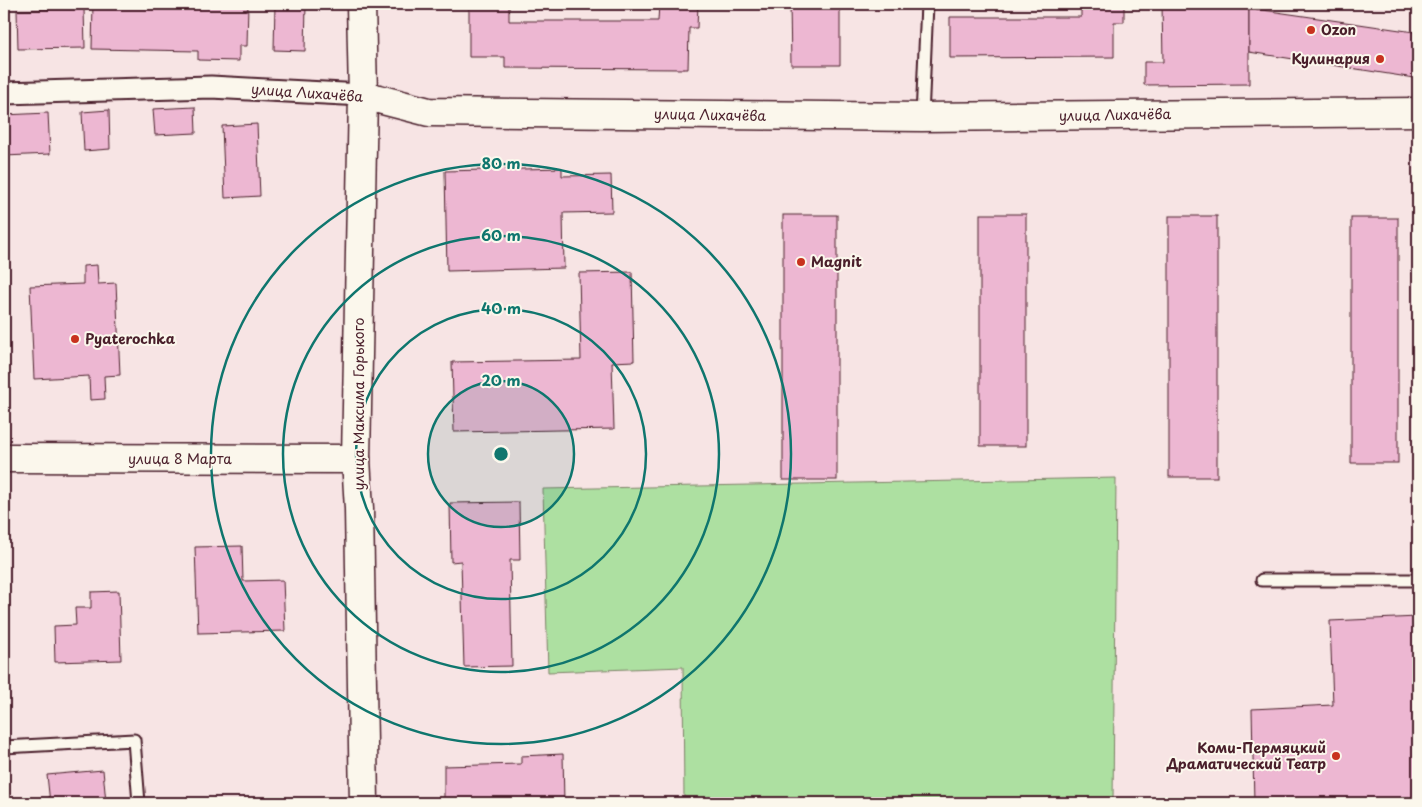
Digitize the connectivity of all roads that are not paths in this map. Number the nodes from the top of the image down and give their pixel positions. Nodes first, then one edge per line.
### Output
1 (361, 4) edge
2 (927, 4) edge
3 (4, 93) edge
4 (363, 95) junction
5 (1418, 112) edge
6 (922, 117) junction
7 (4, 458) edge
8 (356, 459) junction
9 (1262, 580) dead end
10 (1418, 580) edge
11 (4, 747) edge
12 (139, 803) edge
13 (364, 803) edge

1 - 4 street, улица Максима Горького
2 - 6 lane
3 - 4 street, улица Лихачёва
4 - 6 street, улица Лихачёва
4 - 8 street, улица Максима Горького
5 - 6 street, улица Лихачёва
7 - 8 street, улица 8 Марта
8 - 13 street, улица Максима Горького
9 - 10 lane
11 - 12 lane

